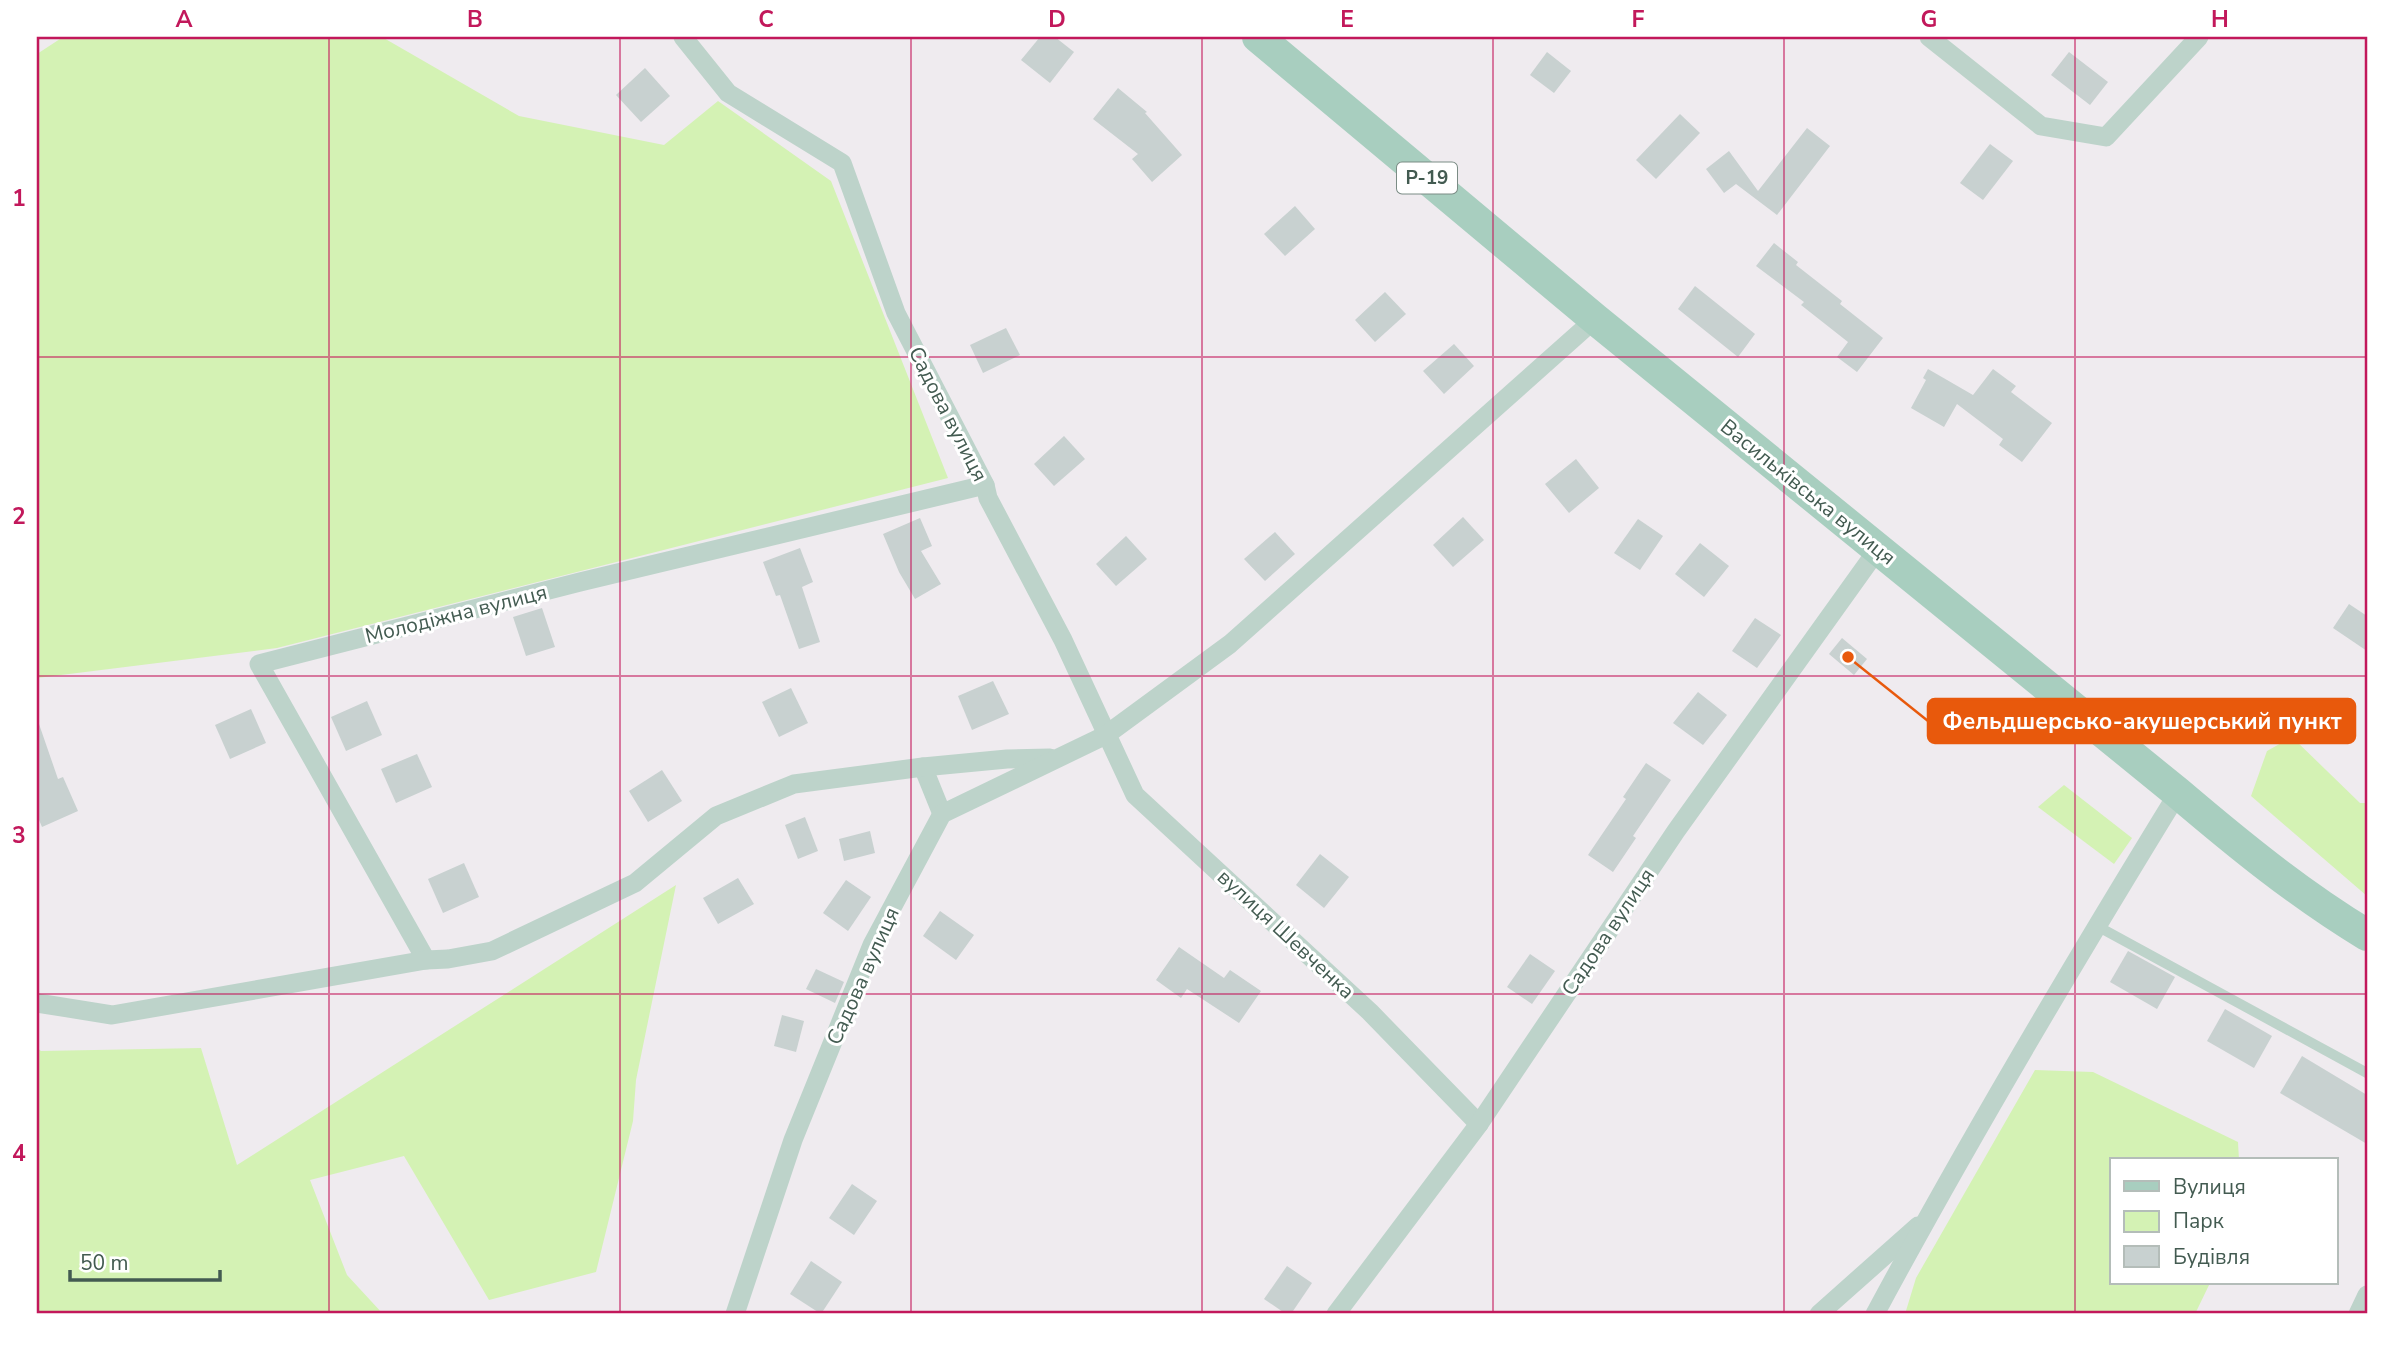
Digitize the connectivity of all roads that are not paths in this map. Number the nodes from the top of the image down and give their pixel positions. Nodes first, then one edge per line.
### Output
1 (683, 37) edge
2 (1258, 37) edge
3 (1929, 37) edge
4 (2199, 37) edge
5 (1595, 319) junction
6 (985, 485) junction
7 (1878, 549) junction
8 (1106, 734) junction
9 (1058, 757) junction
10 (923, 767) junction
11 (2178, 793) junction
12 (942, 814) junction
13 (2097, 926) junction
14 (2367, 935) edge
15 (426, 960) junction
16 (37, 1003) edge
17 (2367, 1073) edge
18 (1479, 1124) junction
19 (1926, 1218) junction
20 (2367, 1295) edge
21 (735, 1314) edge
22 (1336, 1314) edge
23 (1819, 1314) edge
24 (1875, 1314) edge
25 (2358, 1314) edge

1 - 6 street, Садова вулиця
2 - 5 main road, Васильківська вулиця / Р-19
3 - 4 street
5 - 7 main road, Васильківська вулиця / Р-19
5 - 8 street
6 - 8 street, Садова вулиця
6 - 15 street, Молодіжна вулиця
7 - 11 main road, Васильківська вулиця / Р-19
7 - 18 street, Садова вулиця
8 - 9 street
8 - 18 street, вулиця Шевченка
9 - 10 street
9 - 12 street
10 - 12 street
10 - 15 street
11 - 13 street
11 - 14 main road, Васильківська вулиця / Р-19
12 - 21 street, Садова вулиця
13 - 17 lane
13 - 19 street
15 - 16 street
18 - 22 street, Садова вулиця
19 - 23 street
19 - 24 street
20 - 25 street

